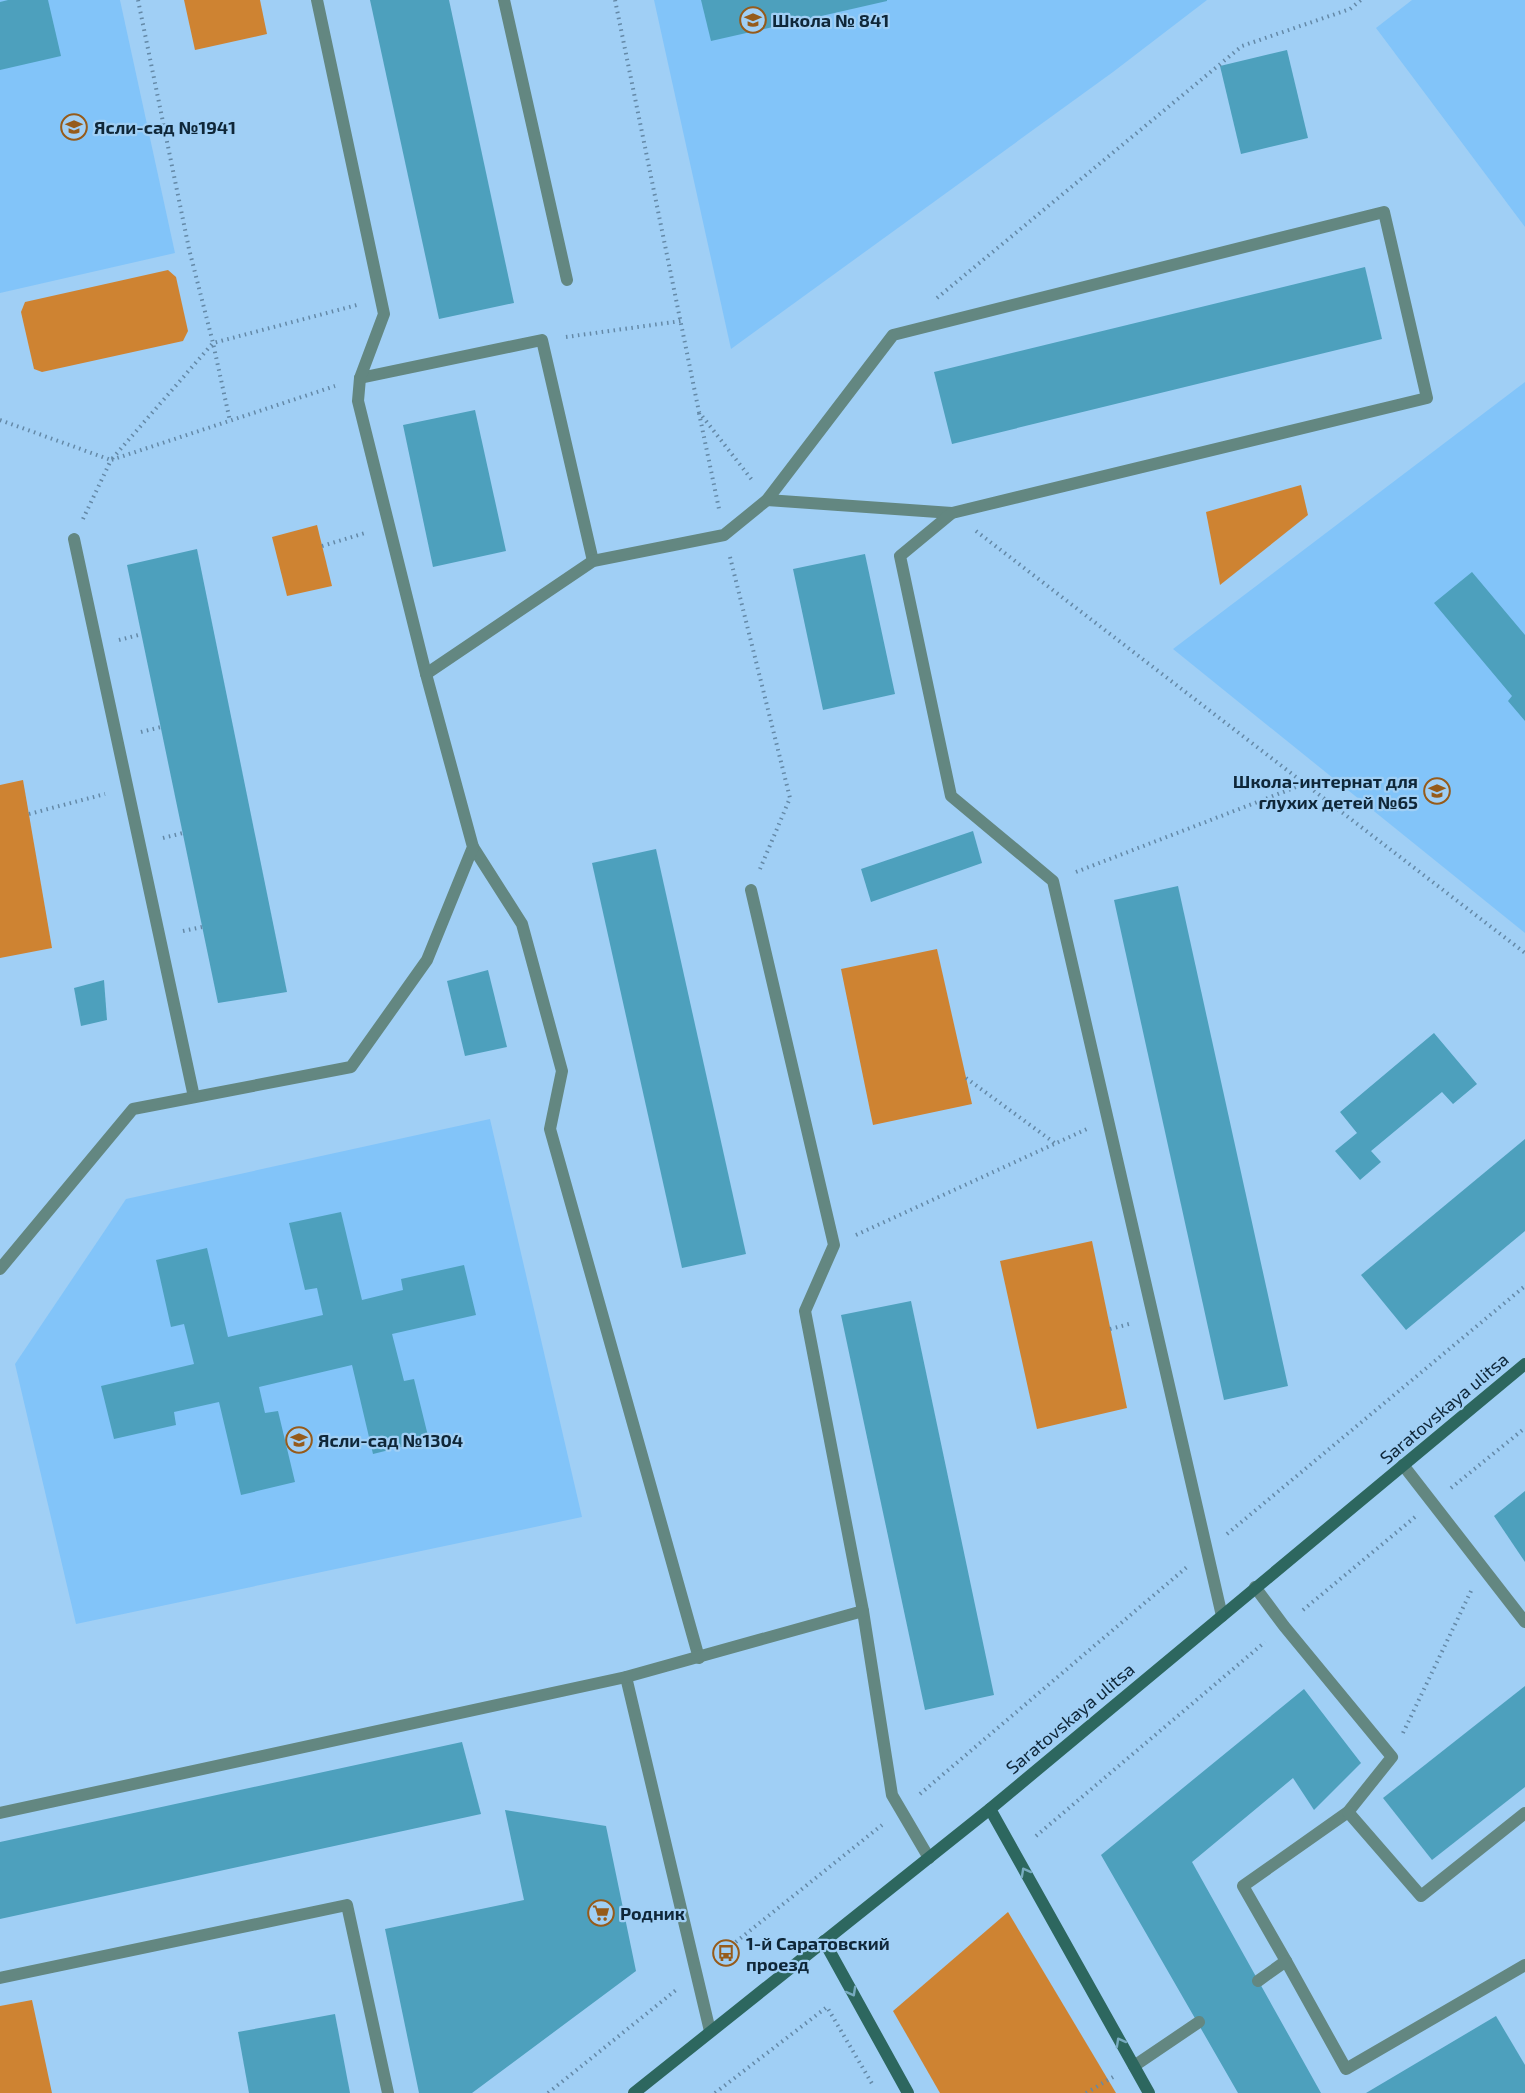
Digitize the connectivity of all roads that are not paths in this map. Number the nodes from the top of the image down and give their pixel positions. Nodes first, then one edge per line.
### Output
1 (317, 0) edge
2 (504, 0) edge
3 (567, 280) dead end
4 (360, 378) junction
5 (767, 500) junction
6 (952, 513) junction
7 (74, 539) road end
8 (593, 561) junction
9 (426, 674) junction
10 (472, 847) junction
11 (751, 890) road end
12 (194, 1097) junction
13 (0, 1269) edge
14 (1525, 1364) edge
15 (1403, 1465) junction
16 (1255, 1587) junction
17 (863, 1611) junction
18 (1222, 1616) junction
19 (1525, 1622) edge
20 (699, 1658) junction
21 (626, 1677) junction
22 (990, 1809) junction
23 (1348, 1812) junction
24 (0, 1813) edge
25 (1525, 1813) edge
26 (929, 1858) junction
27 (824, 1941) junction
28 (1286, 1961) junction
29 (1525, 1965) edge
30 (0, 1978) edge
31 (1258, 1981) dead end
32 (1199, 2022) dead end
33 (710, 2031) junction
34 (1134, 2066) junction
35 (388, 2093) edge
36 (634, 2093) edge
37 (908, 2093) edge
38 (1149, 2093) edge

1 - 4 lane
2 - 3 lane
4 - 8 lane
4 - 9 lane
5 - 6 lane
5 - 6 lane
5 - 8 lane
6 - 18 lane
7 - 12 lane
8 - 9 lane
9 - 10 lane
10 - 12 lane
10 - 20 lane
11 - 17 lane
12 - 13 lane
14 - 15 street, Saratovskaya ulitsa
15 - 16 street, Saratovskaya ulitsa
15 - 19 lane
16 - 18 street, Saratovskaya ulitsa
16 - 23 lane
17 - 20 lane
17 - 26 lane
18 - 22 street, Saratovskaya ulitsa
20 - 21 lane
21 - 24 lane
21 - 33 lane
22 - 26 street, Saratovskaya ulitsa
34 -> 22 street
23 - 25 lane
23 - 28 lane
26 - 27 street, Saratovskaya ulitsa
27 - 33 street, Saratovskaya ulitsa
27 -> 37 street
28 - 29 lane
28 - 31 lane
30 - 35 lane
32 - 34 lane
33 - 36 street, Saratovskaya ulitsa
34 - 38 street

